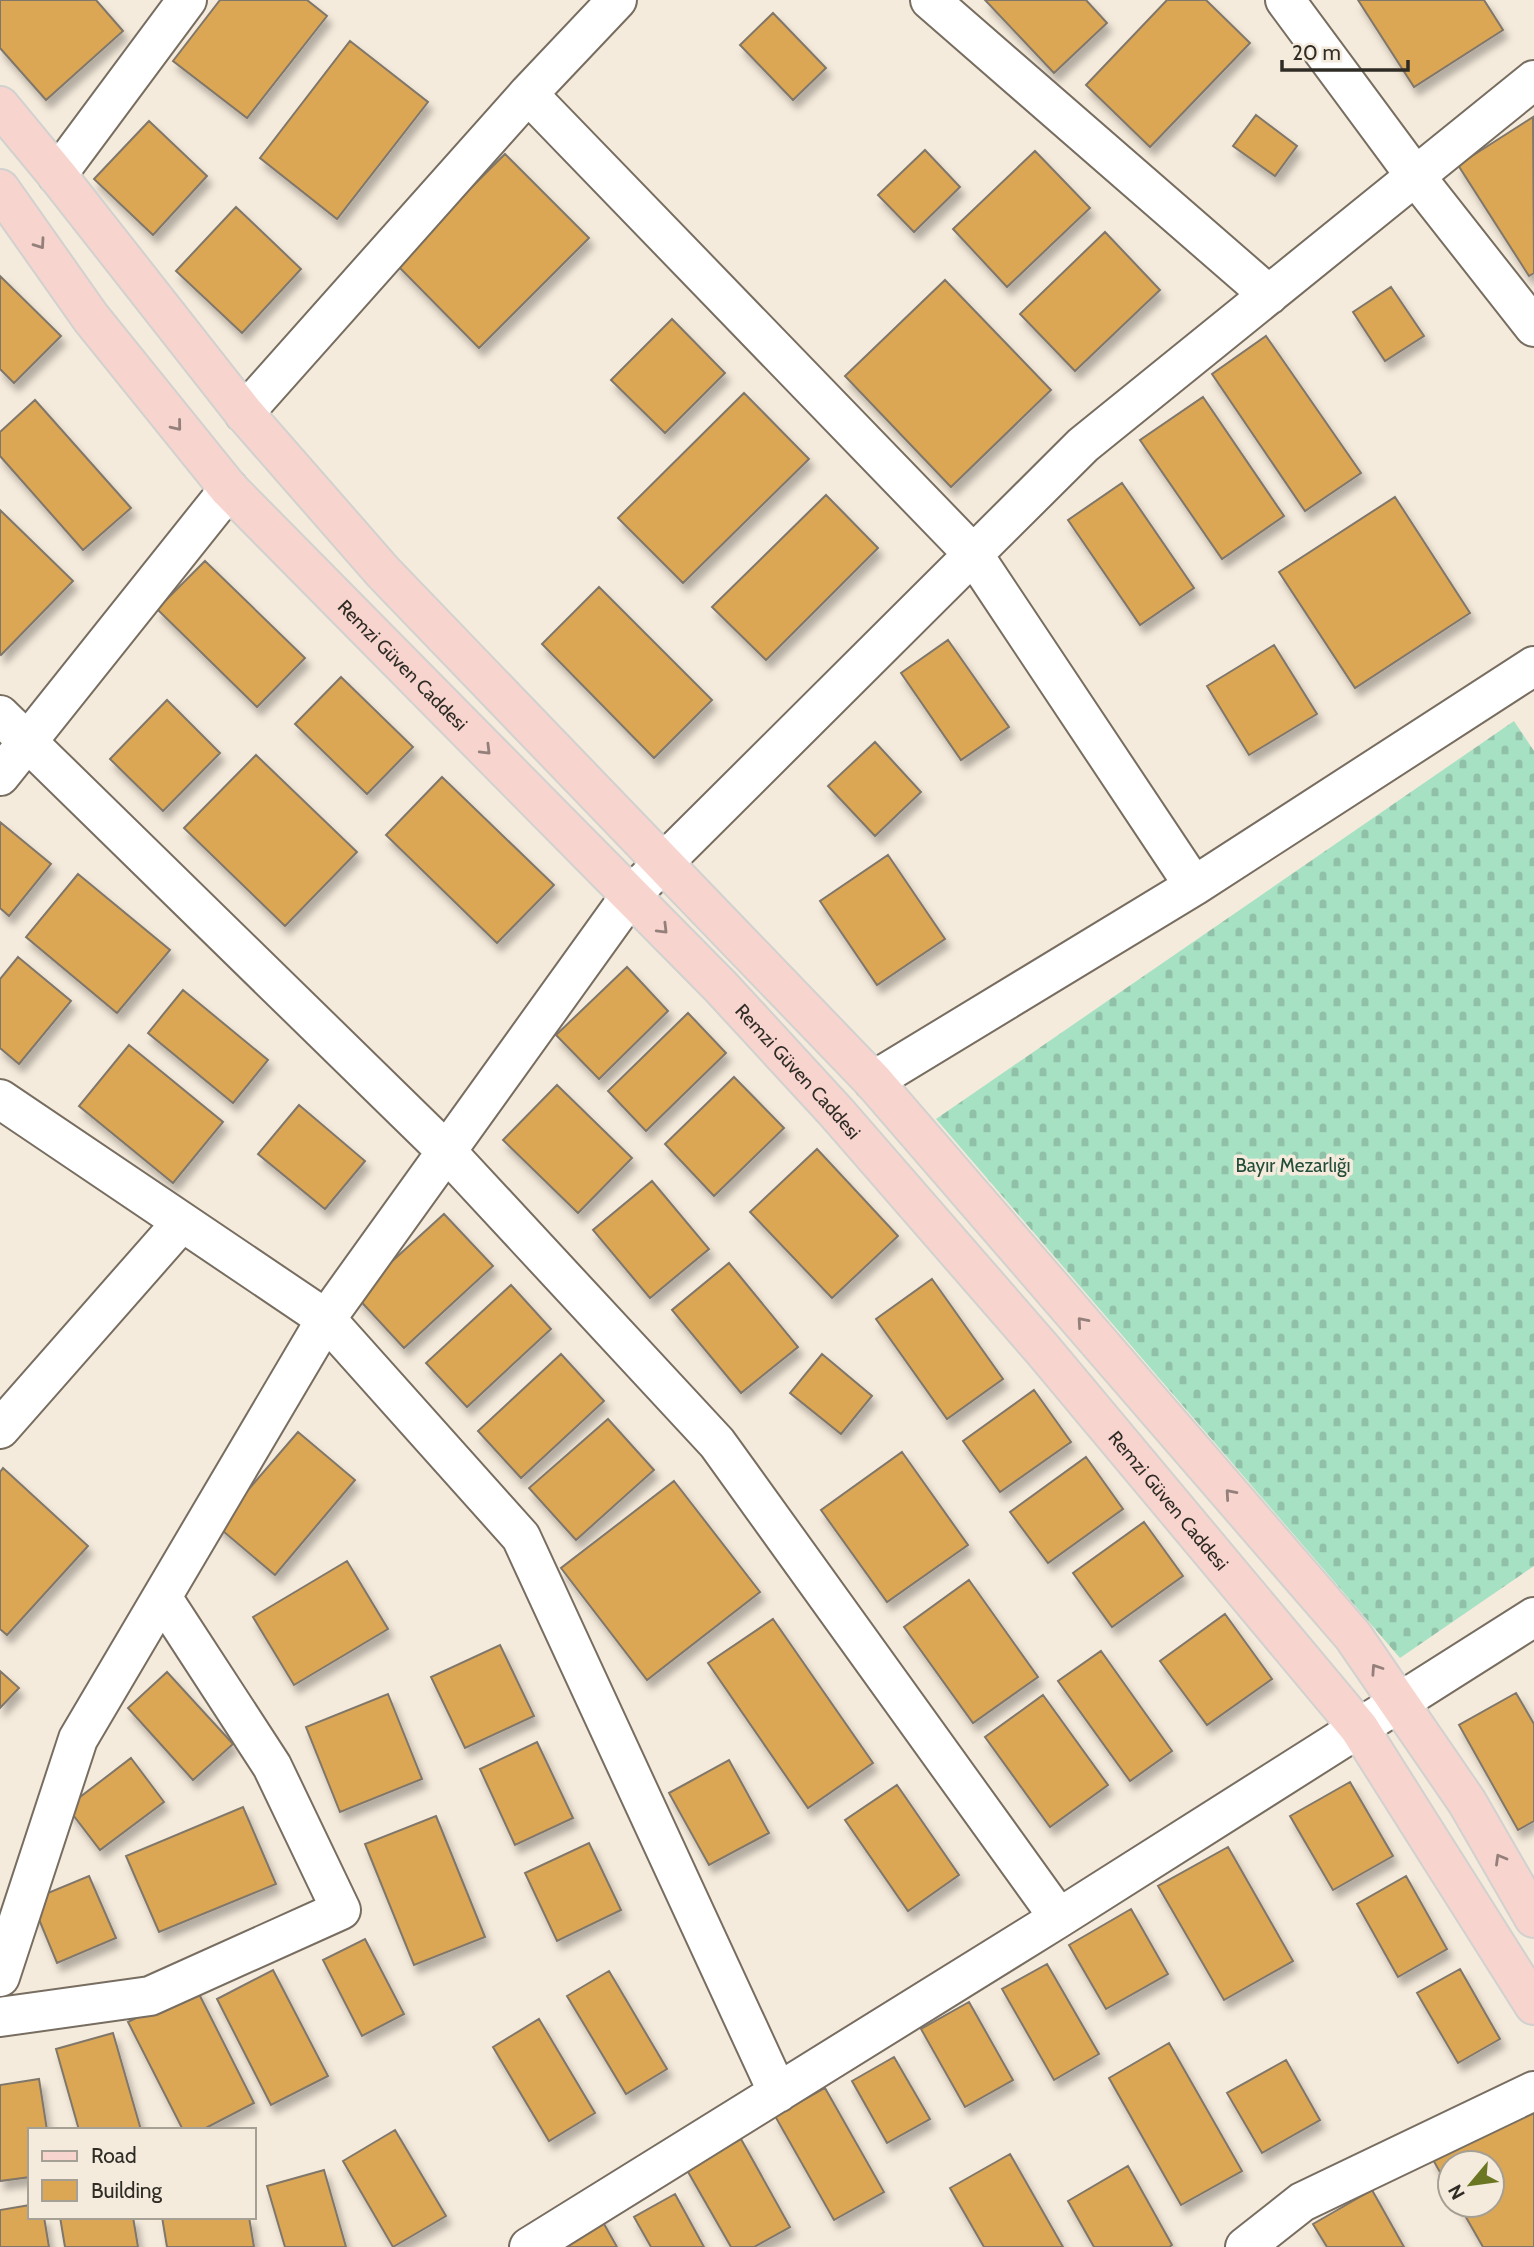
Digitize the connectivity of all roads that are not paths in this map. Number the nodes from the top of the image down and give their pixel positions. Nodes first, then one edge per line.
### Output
1 (187, 0) edge
2 (617, 0) edge
3 (930, 0) edge
4 (1285, 0) edge
5 (1534, 80) edge
6 (528, 94) junction
7 (0, 106) edge
8 (57, 175) junction
9 (1416, 177) junction
10 (0, 189) edge
11 (1269, 295) junction
12 (1534, 327) edge
13 (244, 413) junction
14 (229, 489) junction
15 (973, 554) junction
16 (1534, 666) edge
17 (0, 715) edge
18 (28, 742) junction
19 (0, 776) edge
20 (663, 863) junction
21 (1194, 886) junction
22 (630, 896) junction
23 (873, 1081) junction
24 (0, 1099) edge
25 (447, 1152) junction
26 (182, 1222) junction
27 (326, 1319) junction
28 (0, 1429) edge
29 (162, 1597) junction
30 (1534, 1617) edge
31 (1398, 1703) junction
32 (1359, 1728) junction
33 (1059, 1918) junction
34 (1534, 1918) edge
35 (1, 1968) edge
36 (1534, 2005) edge
37 (0, 2017) edge
38 (1534, 2091) edge
39 (778, 2093) junction
40 (529, 2247) edge
41 (1245, 2247) edge

1 - 8 street
2 - 6 street
3 - 11 street
4 - 9 street
5 - 9 street
6 - 13 street
6 - 15 street
7 - 8 main road
8 - 13 main road
9 - 11 street
9 - 12 street
10 -> 14 main road, Remzi Güven Caddesi
11 - 15 street
13 - 20 main road
14 - 18 street
14 -> 22 main road, Remzi Güven Caddesi
15 - 20 street
15 - 21 street
16 - 21 street
17 - 18 street
18 - 19 street
18 - 25 street
20 - 22 street
20 - 23 main road
21 - 23 street
22 - 25 street
22 -> 32 main road, Remzi Güven Caddesi
31 -> 23 main road
24 - 26 street
25 - 27 street
25 - 33 street
26 - 27 street
26 - 28 street
27 - 29 street
27 - 39 street
29 - 35 street
29 - 37 street
30 - 31 street
31 - 32 street
34 -> 31 main road
32 - 33 street
32 - 36 main road, Remzi Güven Caddesi
33 - 39 street
38 - 41 street
39 - 40 street

